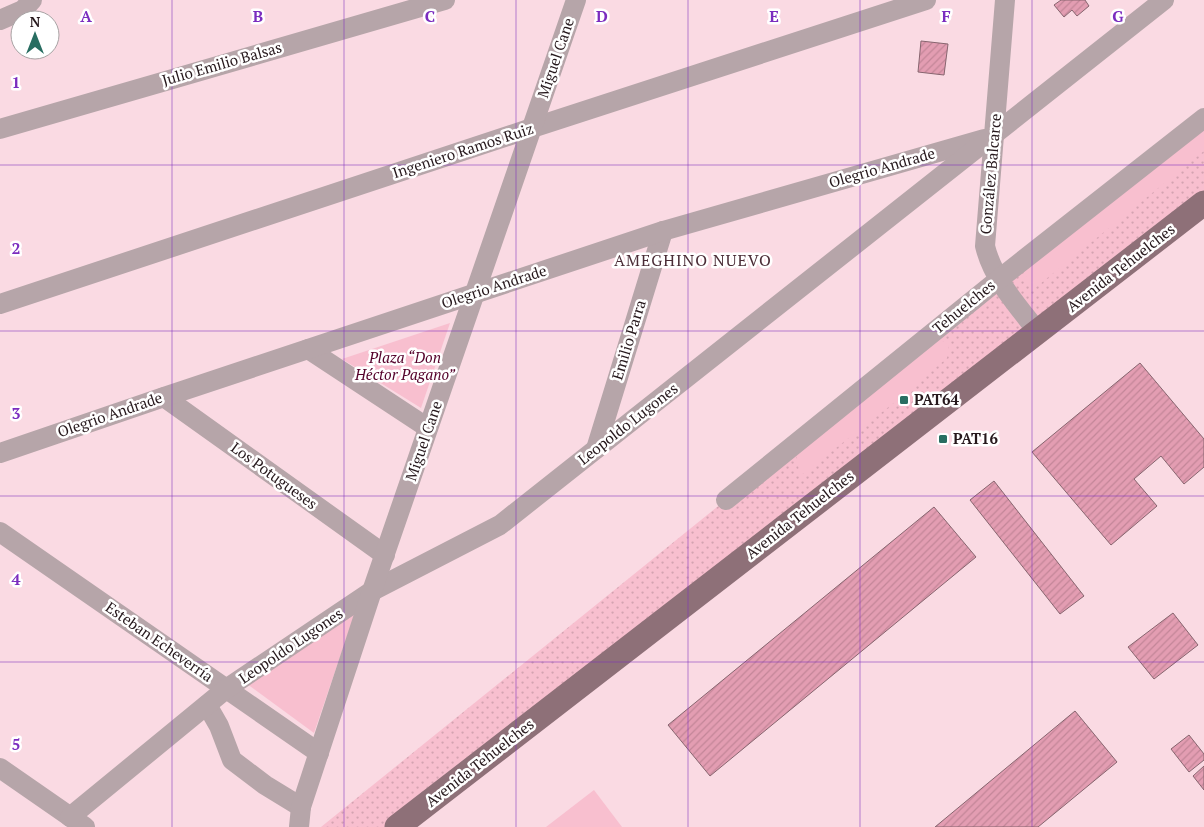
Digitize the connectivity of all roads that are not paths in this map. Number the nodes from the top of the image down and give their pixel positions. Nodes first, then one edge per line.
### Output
1 (32, 0) edge
2 (445, 0) edge
3 (576, 0) edge
4 (926, 0) edge
5 (1005, 0) edge
6 (1164, 0) edge
7 (422, 3) edge
8 (0, 20) edge
9 (1204, 118) edge
10 (532, 128) junction
11 (0, 129) edge
12 (994, 136) junction
13 (1204, 203) edge
14 (663, 231) junction
15 (998, 280) junction
16 (475, 293) junction
17 (0, 304) edge
18 (1038, 332) junction
19 (308, 349) junction
20 (164, 397) junction
21 (428, 428) junction
22 (596, 449) junction
23 (0, 453) edge
24 (726, 500) dead end
25 (0, 532) edge
26 (385, 554) junction
27 (372, 591) junction
28 (226, 689) junction
29 (207, 705) junction
30 (319, 753) junction
31 (0, 768) edge
32 (300, 817) edge
33 (77, 822) edge
34 (397, 827) edge

1 - 8 street
2 - 7 street, Julio Emilio Balsas
3 - 10 street, Miguel Cane
4 - 10 street, Ingeniero Ramos Ruiz
5 - 12 street, González Balcarce
6 - 12 street, Leopoldo Lugones
7 - 11 street, Julio Emilio Balsas
9 - 15 street, Tehuelches
10 - 16 street, Miguel Cane
10 - 17 street, Ingeniero Ramos Ruiz
12 - 14 street, Olegrio Andrade
12 - 15 street, González Balcarce
12 - 22 street, Leopoldo Lugones
13 - 18 main road, Avenida Tehuelches
14 - 16 street, Olegrio Andrade
14 - 22 street, Emilio Parra
15 - 18 street, González Balcarce
15 - 24 street, Tehuelches
16 - 19 street, Olegrio Andrade
16 - 21 street, Miguel Cane
18 - 34 main road, Avenida Tehuelches
19 - 20 street, Olegrio Andrade
19 - 21 street
20 - 23 street, Olegrio Andrade
20 - 26 street, Los Potugueses
21 - 26 street, Miguel Cane
22 - 27 street, Leopoldo Lugones
25 - 28 street, Esteban Echeverría
26 - 27 street, Miguel Cane
27 - 28 street, Leopoldo Lugones
27 - 30 street, Miguel Cane
28 - 29 street, Leopoldo Lugones
28 - 30 street, Esteban Echeverría
29 - 32 street
29 - 33 street, Leopoldo Lugones
30 - 32 street, Miguel Cane
31 - 33 street

